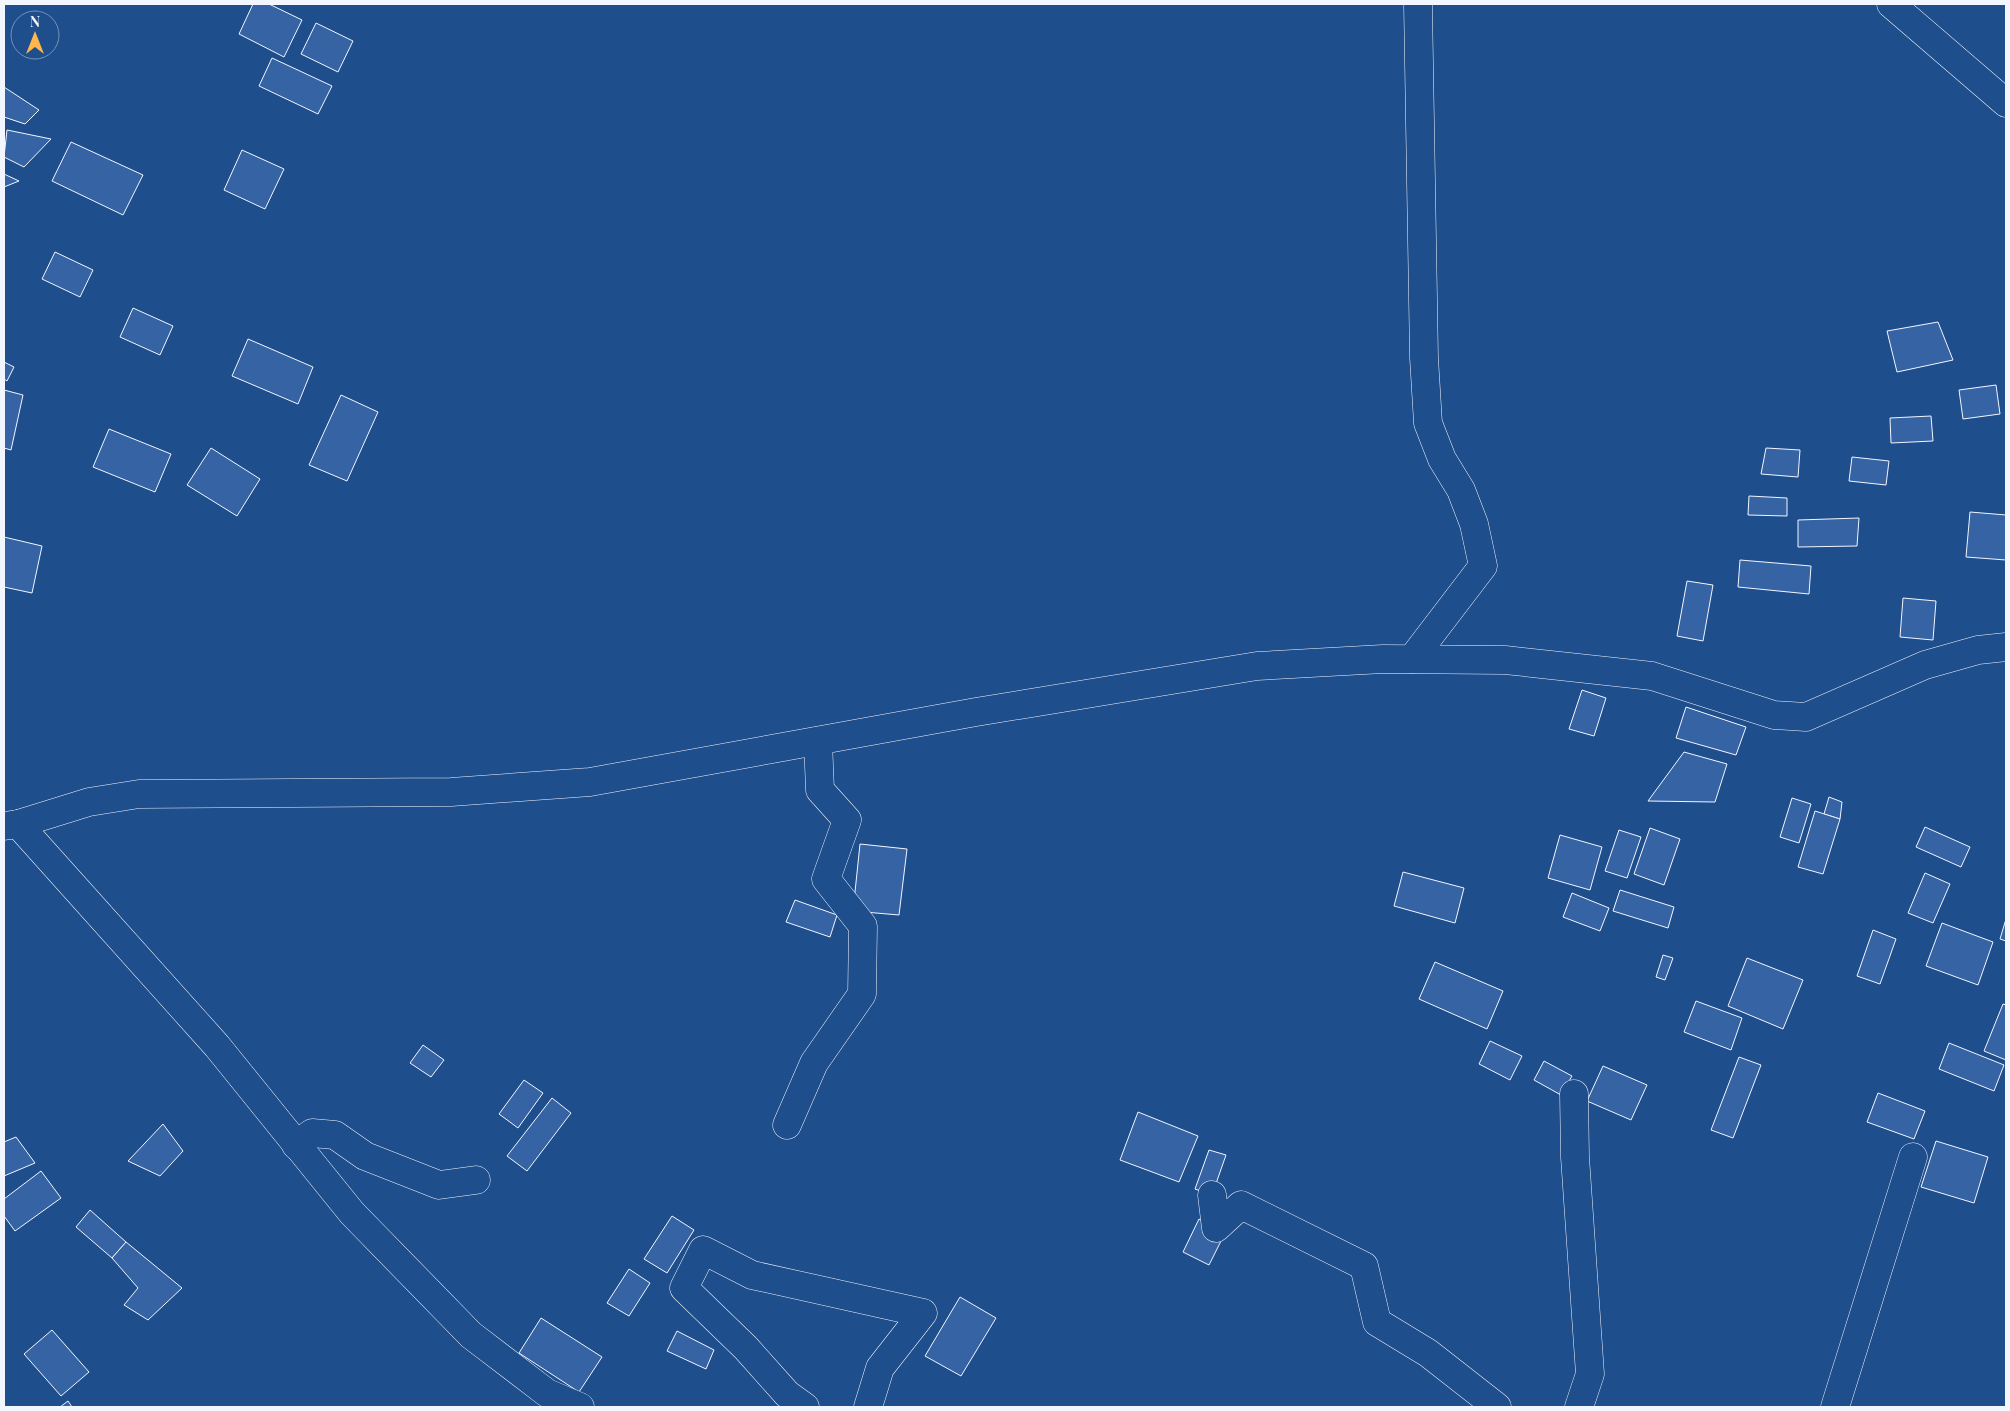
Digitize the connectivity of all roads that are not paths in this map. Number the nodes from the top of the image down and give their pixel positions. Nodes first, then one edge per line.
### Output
1 (1418, 4) edge
2 (1891, 4) edge
3 (2006, 104) edge
4 (2006, 647) edge
5 (1412, 659) junction
6 (818, 741) junction
7 (11, 825) edge
8 (1574, 1094) dead end
9 (787, 1125) dead end
10 (296, 1145) junction
11 (1912, 1157) dead end
12 (476, 1180) dead end
13 (1212, 1195) dead end
14 (580, 1407) edge
15 (805, 1407) edge
16 (868, 1407) edge
17 (1497, 1407) edge
18 (1578, 1407) edge
19 (1835, 1407) edge

1 - 5 street
2 - 3 street
4 - 5 street
5 - 6 street
6 - 7 street
6 - 9 street
7 - 10 street
8 - 18 street
10 - 12 street
10 - 14 street
11 - 19 street
13 - 17 street
15 - 16 street

